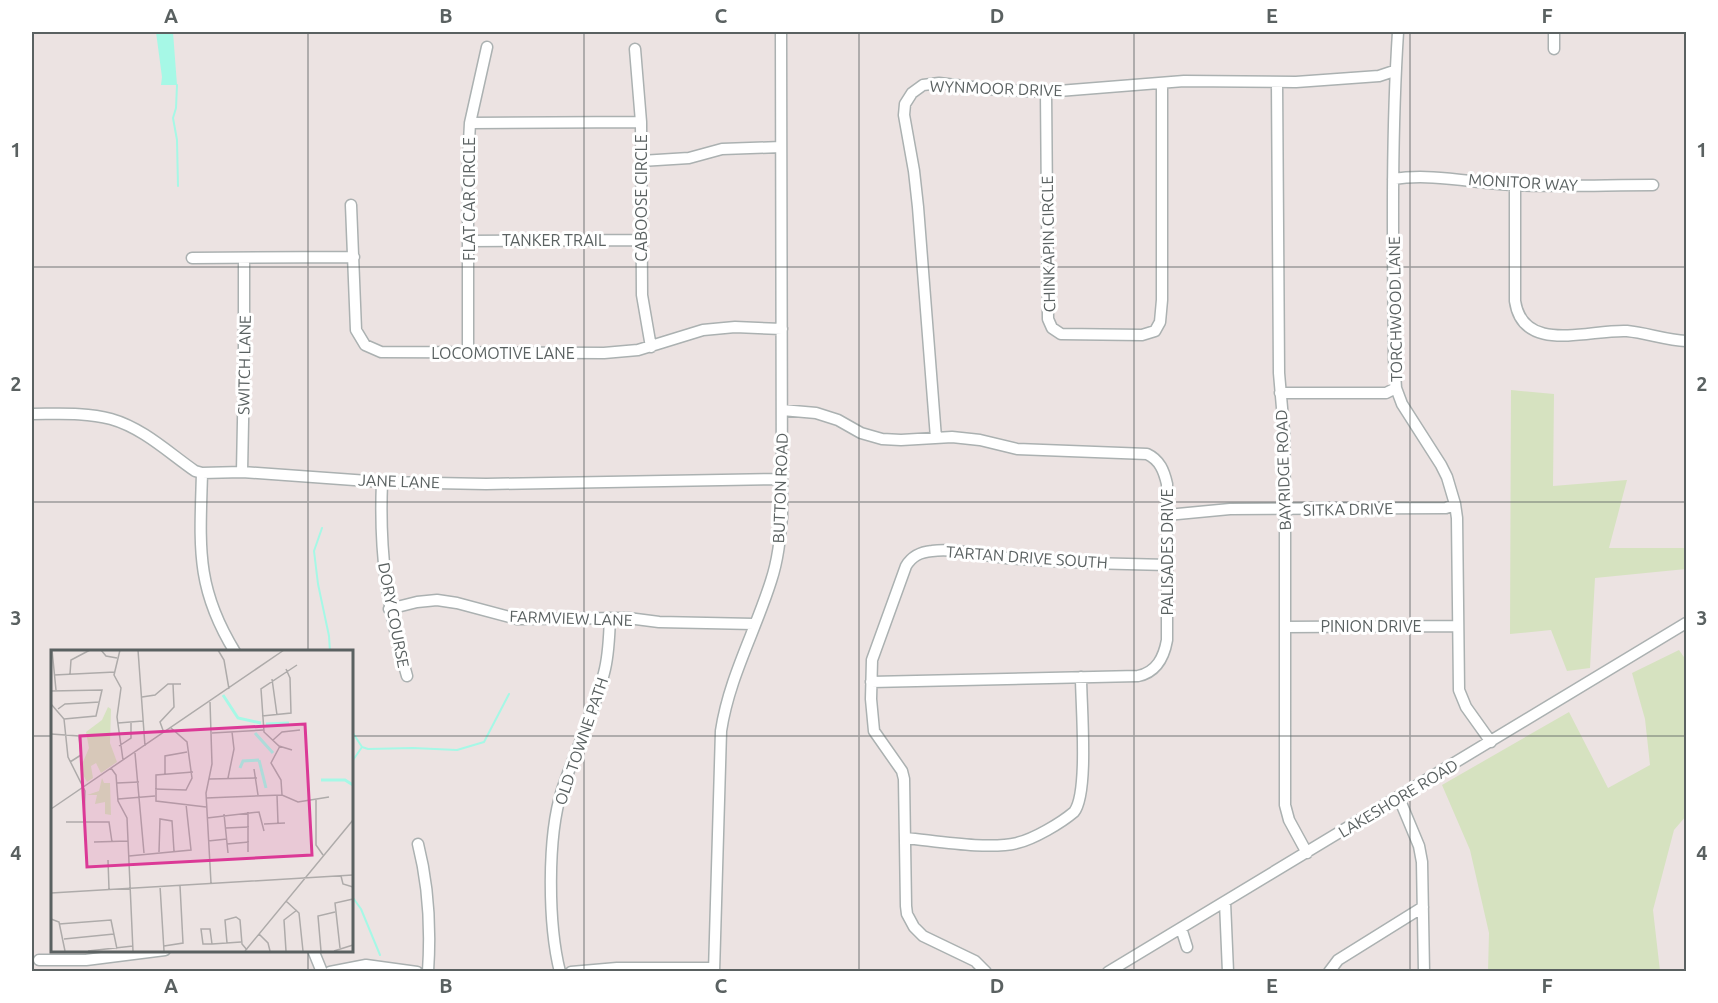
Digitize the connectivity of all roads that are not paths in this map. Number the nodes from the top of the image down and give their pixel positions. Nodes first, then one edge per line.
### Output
1 (781, 32) edge
2 (1398, 32) edge
3 (1554, 32) edge
4 (487, 47) dead end
5 (635, 49) dead end
6 (1554, 49) dead end
7 (1394, 71) junction
8 (1278, 82) junction
9 (1162, 83) junction
10 (1046, 92) junction
11 (641, 122) junction
12 (470, 123) junction
13 (781, 147) junction
14 (641, 161) junction
15 (1393, 179) junction
16 (1515, 185) junction
17 (1653, 185) dead end
18 (351, 205) dead end
19 (640, 240) junction
20 (468, 241) junction
21 (354, 257) junction
22 (192, 258) dead end
23 (244, 258) junction
24 (782, 329) junction
25 (1686, 341) edge
26 (651, 347) junction
27 (468, 353) junction
28 (1396, 388) junction
29 (1280, 393) junction
30 (782, 410) junction
31 (32, 414) edge
32 (936, 438) junction
33 (242, 472) junction
34 (202, 473) junction
35 (782, 479) junction
36 (382, 482) junction
37 (1455, 504) junction
38 (1285, 510) junction
39 (1167, 515) junction
40 (1168, 565) junction
41 (389, 609) junction
42 (610, 618) junction
43 (1686, 623) edge
44 (754, 624) junction
45 (1457, 626) junction
46 (1285, 627) junction
47 (234, 650) edge
48 (407, 676) dead end
49 (1081, 677) junction
50 (871, 682) junction
51 (1491, 742) junction
52 (1399, 798) junction
53 (906, 838) junction
54 (418, 844) dead end
55 (1307, 853) junction
56 (1225, 902) junction
57 (1423, 907) junction
58 (1181, 928) junction
59 (1187, 947) dead end
60 (156, 952) edge
61 (313, 952) edge
62 (39, 960) dead end
63 (714, 970) edge
64 (322, 972) edge
65 (330, 972) edge
66 (417, 972) edge
67 (428, 972) edge
68 (560, 972) edge
69 (571, 972) edge
70 (986, 972) edge
71 (1108, 972) edge
72 (1228, 972) edge
73 (1329, 972) edge
74 (1424, 972) edge

1 - 13 street, BUTTON ROAD
2 - 7 street, TORCHWOOD LANE
3 - 6 street
4 - 12 street, FLAT CAR CIRCLE
5 - 11 street, CABOOSE CIRCLE
7 - 8 street, WYNMOOR DRIVE
7 - 15 street, TORCHWOOD LANE
8 - 9 street, WYNMOOR DRIVE
8 - 29 street, BAYRIDGE ROAD
9 - 10 street, WYNMOOR DRIVE
9 - 10 street, CHINKAPIN CIRCLE
10 - 32 street, WYNMOOR DRIVE
11 - 12 street
11 - 14 street, CABOOSE CIRCLE
12 - 20 street, FLAT CAR CIRCLE
13 - 14 street
13 - 24 street, BUTTON ROAD
14 - 19 street, CABOOSE CIRCLE
15 - 16 street, MONITOR WAY
15 - 28 street, TORCHWOOD LANE
16 - 17 street, MONITOR WAY
16 - 25 street
18 - 21 street, LOCOMOTIVE LANE
19 - 20 street, TANKER TRAIL
19 - 26 street, CABOOSE CIRCLE
20 - 27 street, FLAT CAR CIRCLE
21 - 23 street
21 - 27 street, LOCOMOTIVE LANE
22 - 23 street
23 - 33 street, SWITCH LANE
24 - 26 street, LOCOMOTIVE LANE
24 - 30 street, BUTTON ROAD
26 - 27 street, LOCOMOTIVE LANE
28 - 29 street
28 - 37 street, TORCHWOOD LANE
29 - 38 street, BAYRIDGE ROAD
30 - 32 street, PALISADES DRIVE
30 - 35 street, BUTTON ROAD
31 - 34 street
32 - 39 street, PALISADES DRIVE
33 - 34 street, JANE LANE
33 - 36 street, JANE LANE
34 - 47 street
35 - 36 street, JANE LANE
35 - 44 street, BUTTON ROAD
36 - 41 street, DORY COURSE
37 - 38 street, SITKA DRIVE
37 - 45 street, TORCHWOOD LANE
38 - 39 street, SITKA DRIVE
38 - 46 street, BAYRIDGE ROAD
39 - 40 street, PALISADES DRIVE
40 - 49 street, PALISADES DRIVE
40 - 50 street, TARTAN DRIVE SOUTH
41 - 42 street, FARMVIEW LANE
41 - 48 street, DORY COURSE
42 - 44 street, FARMVIEW LANE
42 - 68 street, OLD TOWNE PATH
43 - 51 street, LAKESHORE ROAD
44 - 63 street, BUTTON ROAD
45 - 46 street, PINION DRIVE
45 - 51 street, TORCHWOOD LANE
46 - 55 street, BAYRIDGE ROAD
49 - 50 street, PALISADES DRIVE
49 - 53 street
50 - 53 street
51 - 52 street, LAKESHORE ROAD
52 - 55 street, LAKESHORE ROAD
52 - 57 street
53 - 70 street
54 - 67 street
55 - 56 street, LAKESHORE ROAD
56 - 58 street, LAKESHORE ROAD
56 - 72 street
57 - 73 street
57 - 74 street
58 - 59 street
58 - 71 street, LAKESHORE ROAD
60 - 62 street
61 - 64 street
63 - 69 street
65 - 66 street

